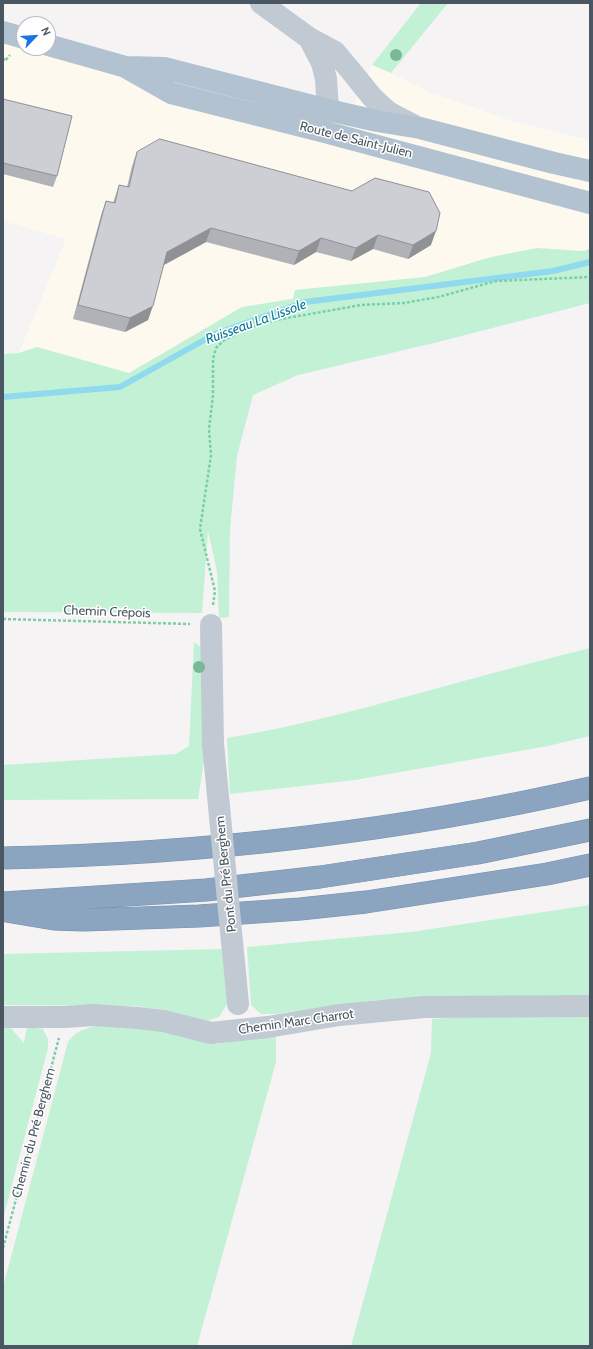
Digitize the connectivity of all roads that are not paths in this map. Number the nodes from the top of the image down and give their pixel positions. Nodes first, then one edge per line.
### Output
1 (261, 3) edge
2 (3, 32) edge
3 (16, 36) edge
4 (309, 38) junction
5 (56, 47) edge
6 (126, 67) junction
7 (328, 110) junction
8 (420, 128) junction
9 (325, 132) junction
10 (590, 171) edge
11 (590, 202) edge
12 (211, 625) road end
13 (590, 777) edge
14 (590, 788) edge
15 (509, 805) junction
16 (590, 830) edge
17 (3, 858) edge
18 (590, 865) edge
19 (3, 903) edge
20 (3, 910) edge
21 (590, 1006) edge
22 (3, 1018) edge
23 (241, 1030) junction

1 - 4 street
2 - 3 main road
4 - 7 street
4 - 8 street
5 - 6 main road, Route de Saint-Julien
6 - 7 main road, Route de Saint-Julien
6 - 9 main road, Route de Saint-Julien
7 - 8 main road, Route de Saint-Julien
7 - 9 main road
8 - 10 main road, Route de Saint-Julien
9 - 11 main road, Route de Saint-Julien
12 - 23 street, Pont du Pré Berghem, bridge
13 - 15 highway
14 - 15 highway
15 - 17 highway
16 - 19 highway
18 - 20 highway
21 - 23 street, Chemin Marc Charrot
22 - 23 street, Chemin Marc Charrot

